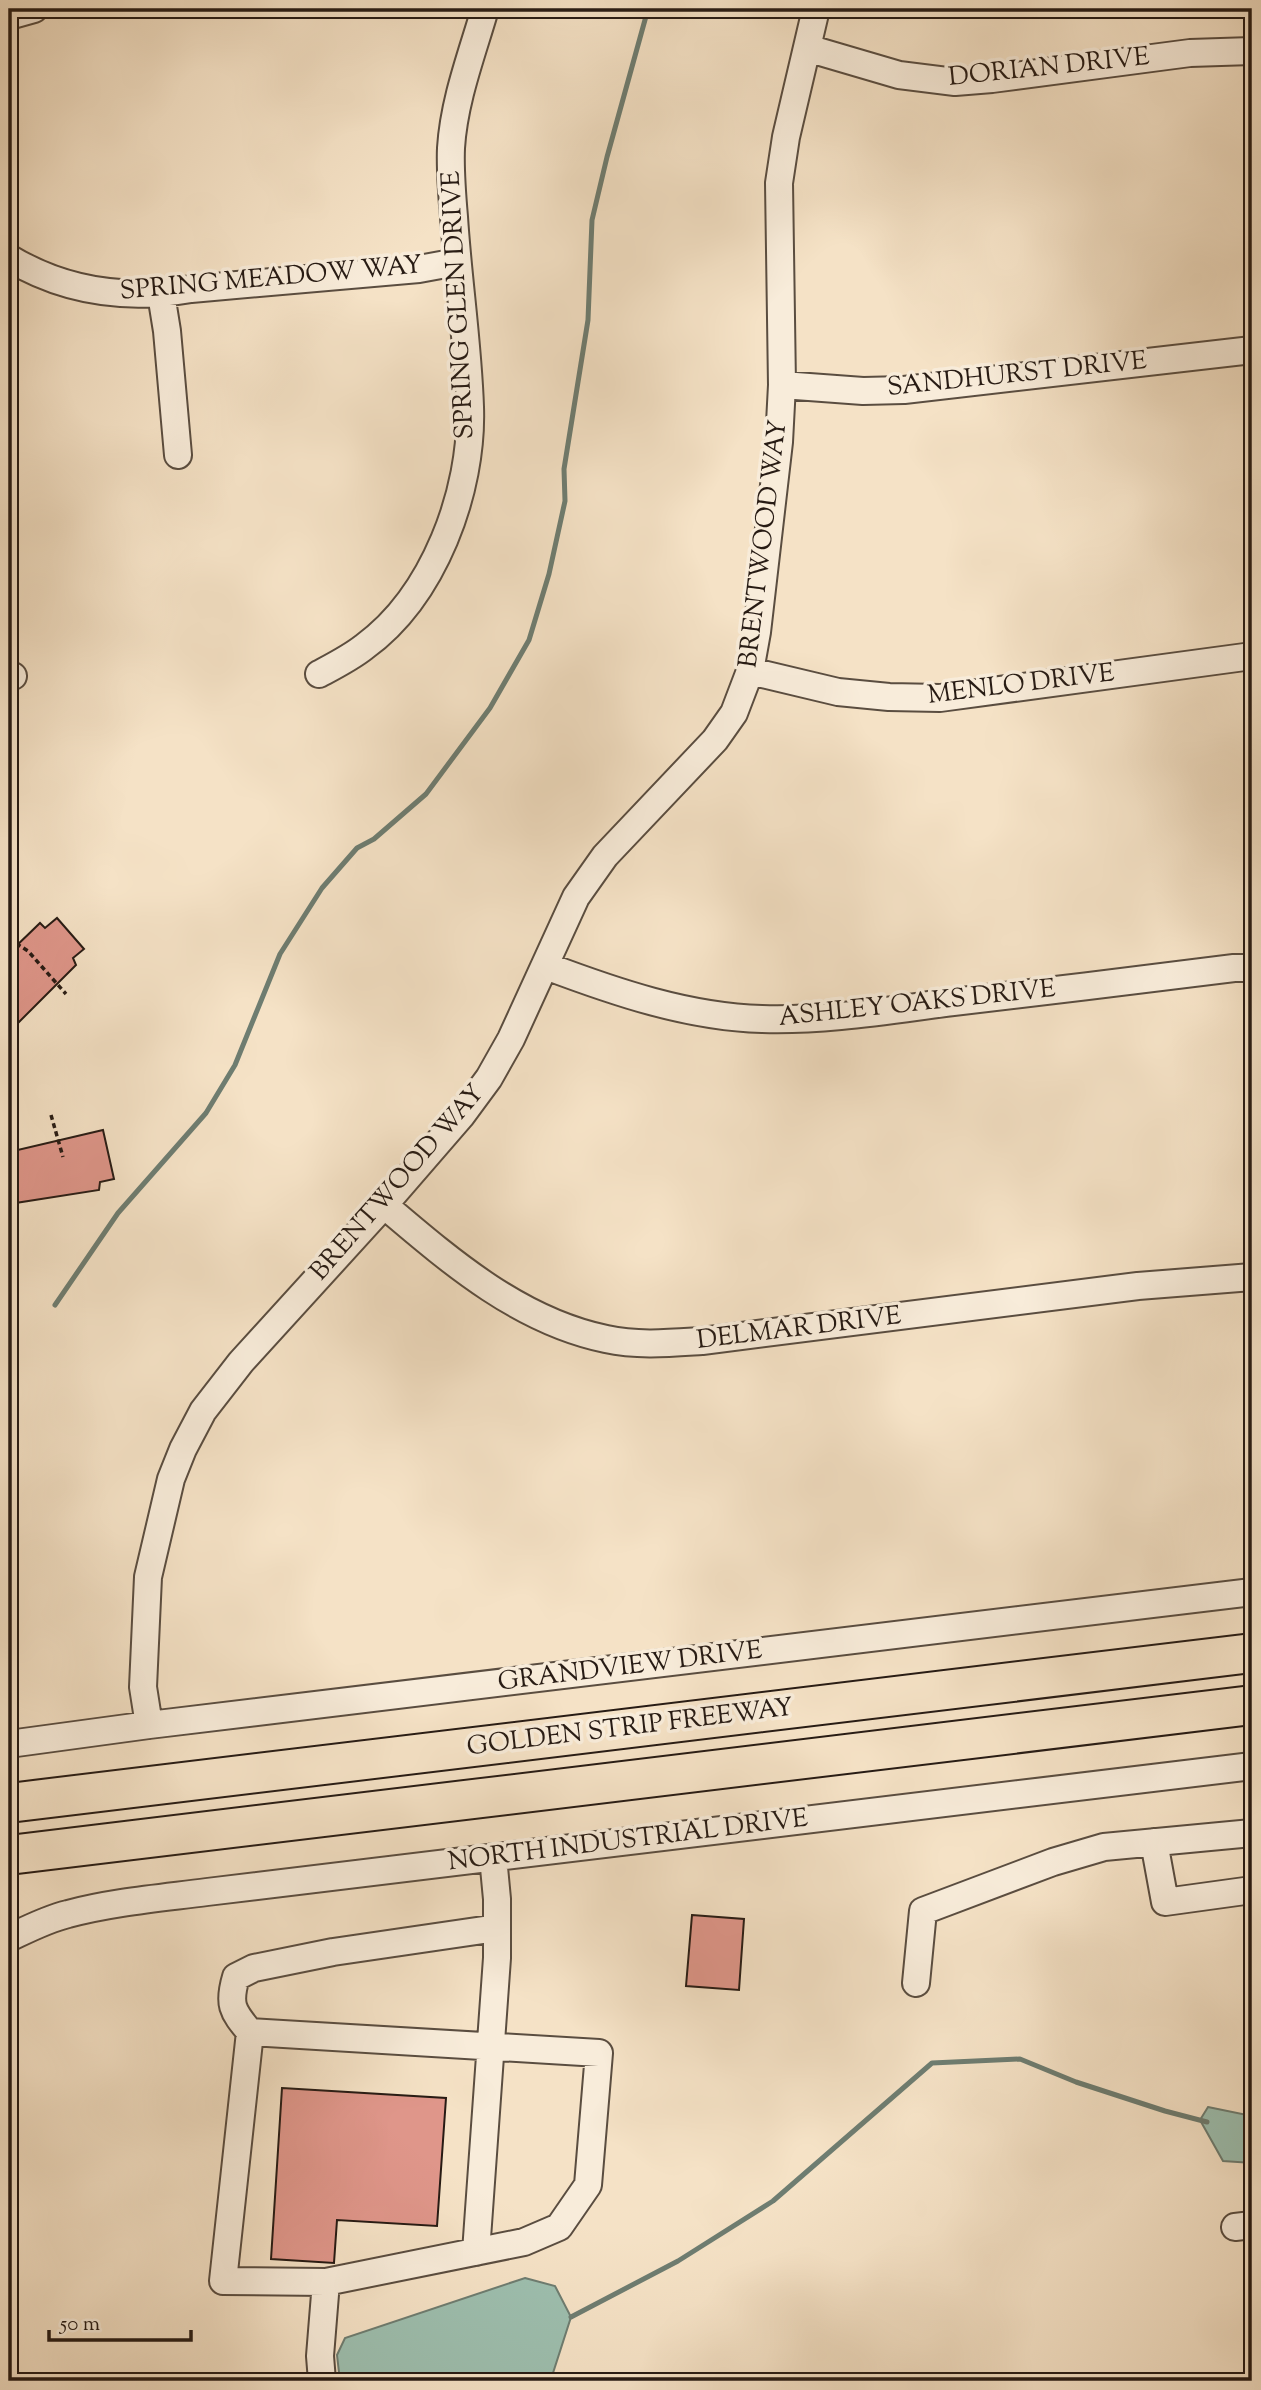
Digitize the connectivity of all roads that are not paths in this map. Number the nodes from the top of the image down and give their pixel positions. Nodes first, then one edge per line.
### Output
1 (34, 9) edge
2 (485, 9) edge
3 (816, 9) edge
4 (9, 16) edge
5 (807, 48) junction
6 (1252, 51) edge
7 (9, 258) edge
8 (457, 262) junction
9 (161, 294) junction
10 (1252, 350) edge
11 (782, 385) junction
12 (178, 455) dead end
13 (1252, 656) edge
14 (750, 671) junction
15 (319, 674) dead end
16 (546, 966) junction
17 (1252, 968) edge
18 (384, 1205) junction
19 (1252, 1277) edge
20 (1252, 1592) edge
21 (1252, 1653) edge
22 (1252, 1705) edge
23 (149, 1725) junction
24 (9, 1744) edge
25 (1252, 1766) edge
26 (9, 1803) edge
27 (1252, 1833) edge
28 (1154, 1842) junction
29 (9, 1855) edge
30 (493, 1857) junction
31 (1252, 1890) edge
32 (497, 1928) junction
33 (9, 1938) edge
34 (916, 1983) dead end
35 (250, 2032) junction
36 (489, 2047) junction
37 (476, 2252) junction
38 (326, 2282) junction
39 (322, 2381) edge

1 - 4 street
2 - 8 street, SPRING GLEN DRIVE
3 - 5 street, BRENTWOOD WAY
5 - 6 street, DORIAN DRIVE
5 - 11 street, BRENTWOOD WAY
7 - 9 street, SPRING MEADOW WAY
8 - 9 street, SPRING MEADOW WAY
8 - 15 street, SPRING GLEN DRIVE
9 - 12 street
10 - 11 street, SANDHURST DRIVE
11 - 14 street, BRENTWOOD WAY
13 - 14 street, MENLO DRIVE
14 - 16 street, BRENTWOOD WAY
16 - 17 street, ASHLEY OAKS DRIVE
16 - 18 street, BRENTWOOD WAY
18 - 19 street, DELMAR DRIVE
18 - 23 street, BRENTWOOD WAY
20 - 23 street, GRANDVIEW DRIVE
21 - 26 highway, GOLDEN STRIP FREEWAY
22 - 29 highway, GOLDEN STRIP FREEWAY
23 - 24 street, GRANDVIEW DRIVE
25 - 30 street, NORTH INDUSTRIAL DRIVE
27 - 28 street
28 - 31 street
28 - 34 street
30 - 32 street
30 - 33 street, NORTH INDUSTRIAL DRIVE
32 - 35 street
32 - 36 street
35 - 36 street
35 - 38 street
36 - 37 street
36 - 37 street
37 - 38 street
38 - 39 street

